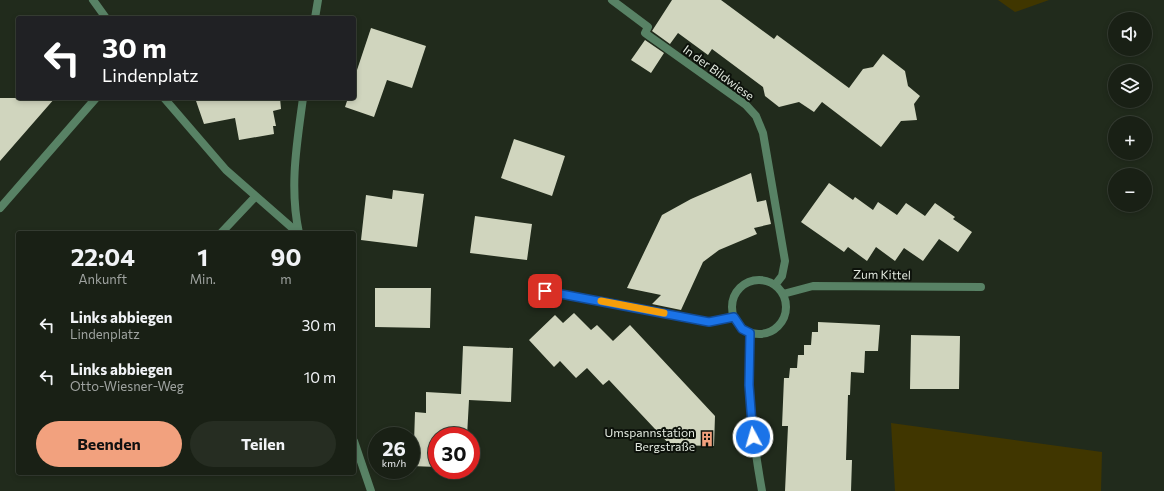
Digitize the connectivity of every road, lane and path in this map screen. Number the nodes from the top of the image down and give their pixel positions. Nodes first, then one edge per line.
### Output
1 (93, 0) edge
2 (318, 0) edge
3 (612, 0) edge
4 (105, 16) edge
5 (315, 16) edge
6 (94, 100) edge
7 (166, 100) edge
8 (303, 100) edge
9 (255, 197) junction
10 (0, 208) edge
11 (223, 231) edge
12 (296, 231) edge
13 (298, 231) edge
14 (775, 285) junction
15 (981, 287) dead end
16 (545, 291) dead end
17 (783, 294) junction
18 (734, 317) junction
19 (750, 333) junction
20 (356, 448) edge
21 (370, 491) edge
22 (762, 491) edge

1 - 4 street
2 - 5 street
3 - 14 street, In der Bildwiese
6 - 10 street
7 - 9 street
8 - 13 street
9 - 11 street
9 - 12 street
14 - 17 street
14 - 18 street
15 - 17 street, Zum Kittel
16 - 18 street
17 - 19 street
18 - 19 street
19 - 22 street
20 - 21 street

